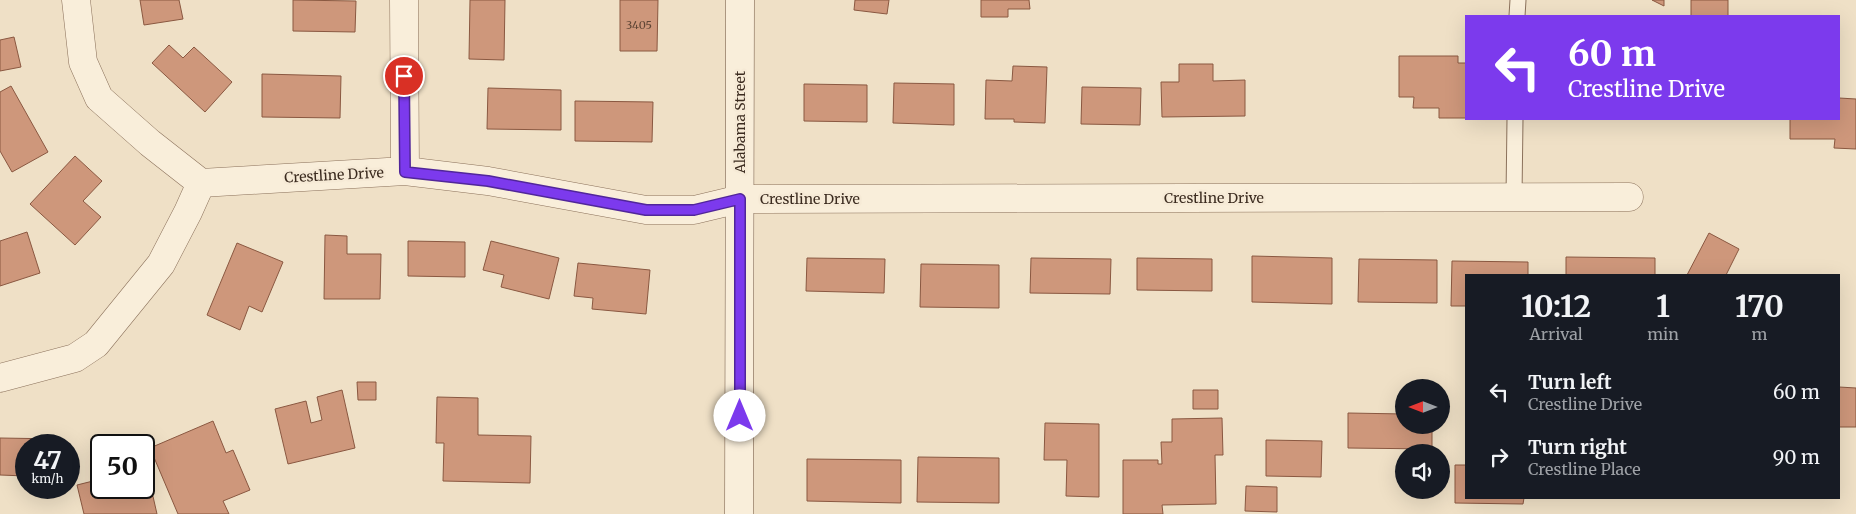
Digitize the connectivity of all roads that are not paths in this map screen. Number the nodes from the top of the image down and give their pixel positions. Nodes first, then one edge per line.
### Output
1 (76, 0) edge
2 (404, 0) edge
3 (740, 0) edge
4 (1518, 0) edge
5 (1517, 15) edge
6 (1515, 120) edge
7 (405, 172) junction
8 (201, 183) junction
9 (1514, 197) junction
10 (1629, 197) dead end
11 (740, 199) junction
12 (0, 378) edge
13 (739, 514) edge

1 - 8 street
2 - 7 street
3 - 11 street, Alabama Street
4 - 5 lane
6 - 9 lane
7 - 8 street, Crestline Drive
7 - 11 street, Crestline Drive
8 - 12 street
9 - 10 street, Crestline Drive
9 - 11 street, Crestline Drive
11 - 13 street, Alabama Street

